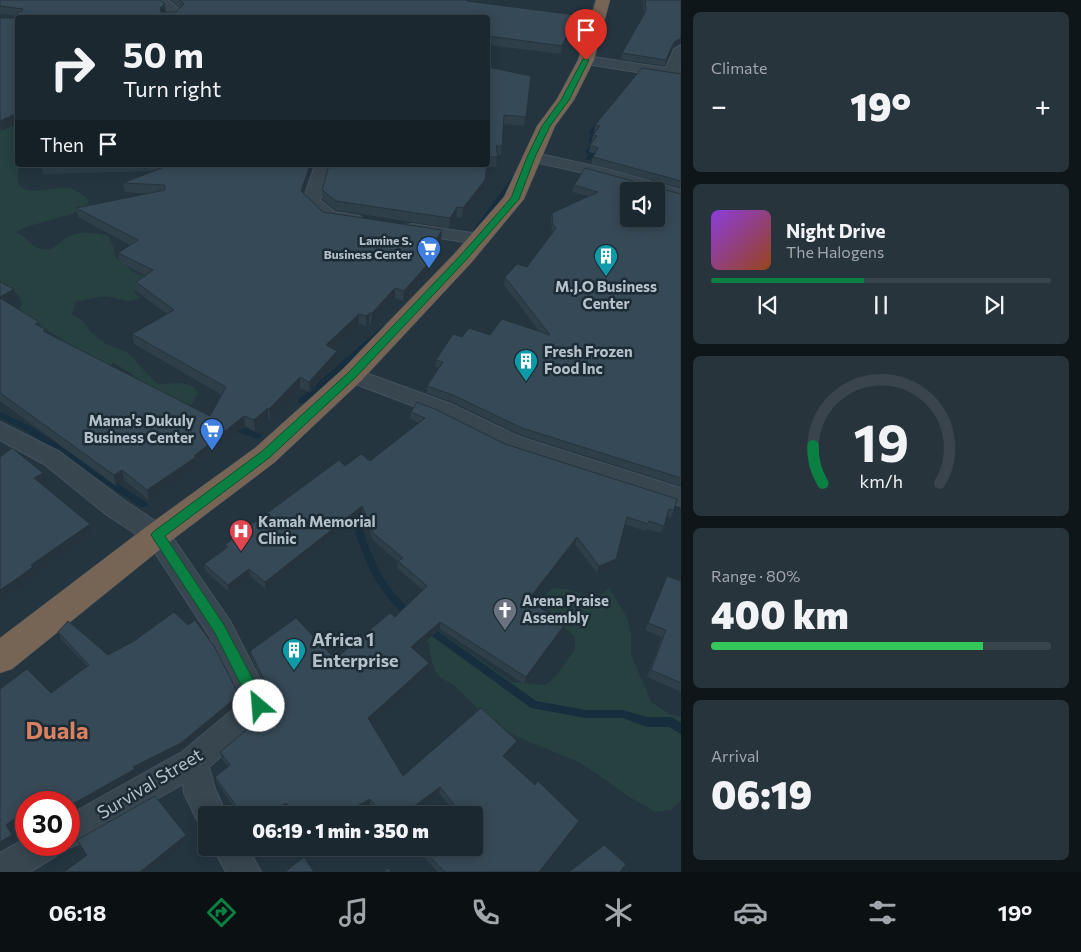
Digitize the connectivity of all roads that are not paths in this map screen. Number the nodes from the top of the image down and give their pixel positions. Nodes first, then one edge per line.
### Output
1 (160, 0) edge
2 (604, 0) edge
3 (172, 15) edge
4 (681, 50) edge
5 (586, 60) junction
6 (676, 74) edge
7 (531, 157) junction
8 (322, 167) edge
9 (681, 195) edge
10 (367, 222) edge
11 (395, 226) edge
12 (478, 239) junction
13 (352, 376) junction
14 (0, 430) edge
15 (681, 497) edge
16 (157, 535) junction
17 (0, 658) edge
18 (193, 762) junction
19 (206, 806) edge
20 (80, 826) edge
21 (26, 856) edge
22 (234, 856) edge
23 (0, 871) edge
24 (245, 872) edge

1 - 3 street
2 - 5 highway
4 - 6 street
5 - 6 street
5 - 7 highway
7 - 9 street
7 - 12 highway
8 - 10 street
11 - 12 street
12 - 13 highway
13 - 15 street
13 - 16 highway
14 - 16 street
16 - 17 highway
16 - 18 street, Survival Street
18 - 19 street
18 - 20 street, Survival Street
21 - 23 street
22 - 24 street

